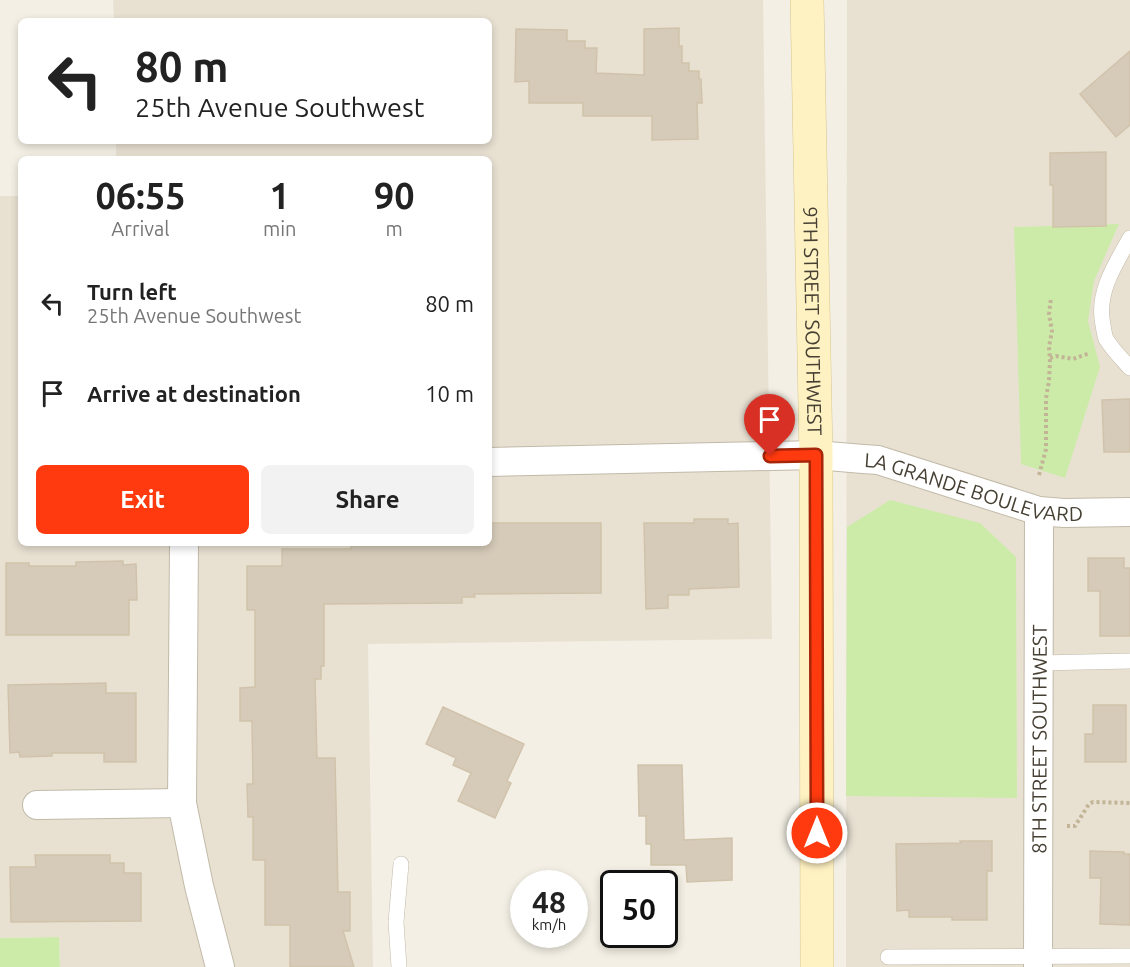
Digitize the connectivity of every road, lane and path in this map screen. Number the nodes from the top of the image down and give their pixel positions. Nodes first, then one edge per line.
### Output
1 (807, 0) edge
2 (1130, 238) edge
3 (1051, 298) dead end
4 (1112, 347) junction
5 (1050, 358) junction
6 (1130, 368) edge
7 (816, 455) junction
8 (492, 462) edge
9 (1040, 475) dead end
10 (1039, 510) junction
11 (1130, 512) edge
12 (184, 546) edge
13 (1130, 661) edge
14 (1039, 663) junction
15 (182, 803) junction
16 (1130, 803) edge
17 (37, 805) dead end
18 (1063, 826) dead end
19 (401, 864) dead end
20 (1130, 956) edge
21 (888, 957) dead end
22 (1038, 962) edge
23 (220, 967) edge
24 (399, 967) edge
25 (817, 967) edge

1 - 7 main road, 9TH STREET SOUTHWEST
2 - 4 lane
3 - 5 path
4 - 5 path
4 - 6 lane
5 - 9 path
7 - 8 street, LA GRANDE BOULEVARD
7 - 10 street, LA GRANDE BOULEVARD
7 - 25 main road, 9TH STREET SOUTHWEST
10 - 11 street, LA GRANDE BOULEVARD
10 - 14 street, 8TH STREET SOUTHWEST
12 - 15 street
13 - 14 lane
14 - 22 street, 8TH STREET SOUTHWEST
15 - 17 street
15 - 23 street
16 - 18 path
19 - 24 lane
20 - 22 lane
21 - 22 lane

